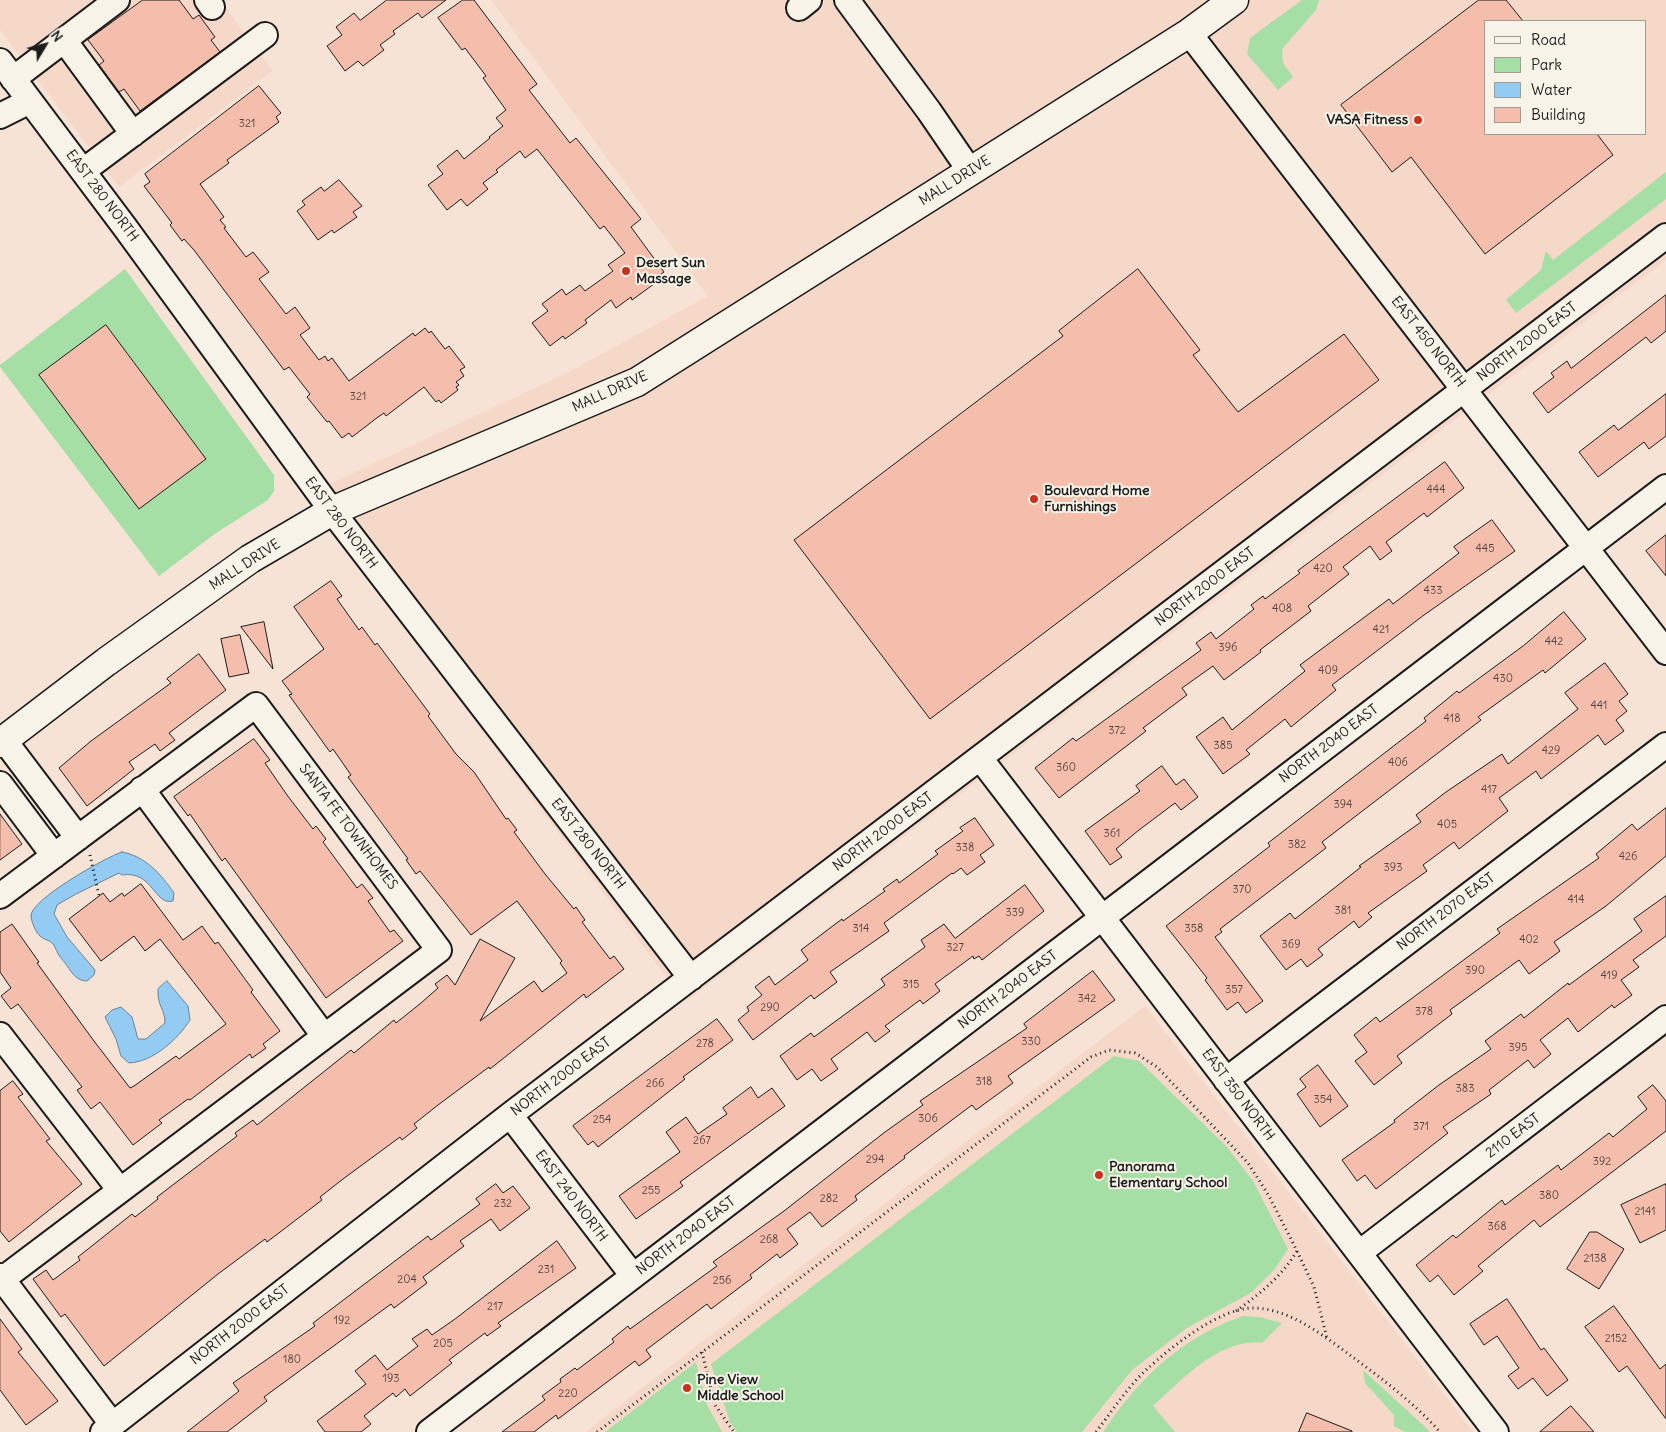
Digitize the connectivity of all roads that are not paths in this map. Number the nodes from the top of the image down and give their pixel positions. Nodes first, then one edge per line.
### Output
1 (117, 0) edge
2 (847, 0) edge
3 (1234, 0) edge
4 (1189, 33) junction
5 (266, 35) dead end
6 (64, 40) junction
7 (7, 70) edge
8 (30, 101) junction
9 (0, 116) edge
10 (133, 134) junction
11 (83, 171) junction
12 (970, 172) junction
13 (1666, 236) edge
14 (1464, 390) junction
15 (1666, 487) edge
16 (332, 511) junction
17 (1586, 548) junction
18 (1666, 652) edge
19 (2, 741) edge
20 (1666, 745) edge
21 (980, 758) junction
22 (0, 784) edge
23 (142, 790) junction
24 (78, 838) junction
25 (54, 856) junction
26 (0, 896) edge
27 (1102, 918) junction
28 (691, 978) junction
29 (1666, 1018) edge
30 (0, 1035) edge
31 (324, 1036) junction
32 (1226, 1080) junction
33 (510, 1115) junction
34 (119, 1189) junction
35 (1359, 1253) junction
36 (632, 1276) junction
37 (1, 1279) edge
38 (107, 1428) edge
39 (429, 1432) edge
40 (1496, 1432) edge

1 - 6 street
2 - 12 street
3 - 4 main road, MALL DRIVE
4 - 12 main road, MALL DRIVE
4 - 14 street, EAST 450 NORTH
5 - 10 street
6 - 7 street
6 - 10 street
7 - 8 street, EAST 280 NORTH
8 - 9 street
8 - 11 street, EAST 280 NORTH
10 - 11 street
11 - 16 street, EAST 280 NORTH
12 - 16 main road, MALL DRIVE
13 - 14 street, NORTH 2000 EAST
14 - 17 street, EAST 450 NORTH
14 - 21 street, NORTH 2000 EAST
15 - 17 street, NORTH 2040 EAST
16 - 19 main road, MALL DRIVE
16 - 28 street, EAST 280 NORTH
17 - 18 street, EAST 450 NORTH
17 - 27 street, NORTH 2040 EAST
19 - 24 street
20 - 32 street, NORTH 2070 EAST
21 - 27 street, EAST 350 NORTH
21 - 28 street, NORTH 2000 EAST
22 - 25 street
23 - 24 street
23 - 31 street
23 - 31 street, SANTA FE TOWNHOMES
24 - 25 street
25 - 26 street
27 - 32 street, EAST 350 NORTH
27 - 36 street, NORTH 2040 EAST
28 - 33 street, NORTH 2000 EAST
29 - 35 street, 2110 EAST
30 - 34 street
31 - 34 street
32 - 35 street, EAST 350 NORTH
33 - 36 street, EAST 240 NORTH
33 - 38 street, NORTH 2000 EAST
34 - 37 street
35 - 40 street, EAST 350 NORTH
36 - 39 street, NORTH 2040 EAST
37 - 38 street

